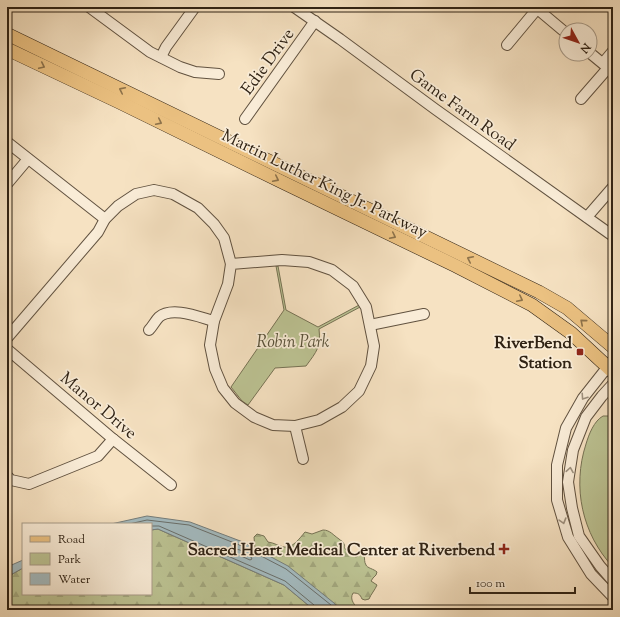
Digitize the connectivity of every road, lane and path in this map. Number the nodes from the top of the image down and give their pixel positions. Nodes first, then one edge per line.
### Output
1 (89, 7) edge
2 (195, 7) edge
3 (297, 8) edge
4 (536, 8) edge
5 (315, 21) junction
6 (558, 26) edge
7 (7, 34) edge
8 (507, 46) dead end
9 (7, 49) edge
10 (613, 51) edge
11 (161, 57) junction
12 (598, 60) edge
13 (608, 68) edge
14 (219, 74) dead end
15 (581, 99) dead end
16 (245, 119) dead end
17 (7, 142) edge
18 (28, 159) junction
19 (7, 184) edge
20 (613, 187) edge
21 (587, 217) junction
22 (105, 219) junction
23 (613, 236) edge
24 (231, 264) junction
25 (424, 314) dead end
26 (214, 321) junction
27 (370, 325) junction
28 (150, 330) dead end
29 (7, 338) edge
30 (613, 347) edge
31 (7, 349) edge
32 (611, 366) edge
33 (613, 384) edge
34 (295, 426) junction
35 (113, 439) junction
36 (302, 459) dead end
37 (7, 476) edge
38 (171, 485) dead end
39 (613, 581) edge
40 (613, 598) edge

1 - 11 street
2 - 11 street
3 - 5 street, Game Farm Road
4 - 6 street
4 - 8 street
5 - 16 street, Edie Drive
5 - 21 street, Game Farm Road
30 -> 7 main road, Martin Luther King Jr. Parkway
9 -> 32 main road, Martin Luther King Jr. Parkway
10 - 13 street
11 - 14 street
12 - 13 street
13 - 15 street
17 - 18 street
18 - 19 street
18 - 22 street
20 - 21 street
21 - 23 street, Game Farm Road
22 - 24 street
22 - 29 street
24 - 26 street
24 - 27 street
25 - 27 street
26 - 28 street
26 - 34 street
27 - 34 street
31 - 35 street, Manor Drive
32 -> 40 street
39 -> 33 street
34 - 36 street
35 - 37 street
35 - 38 street, Manor Drive

